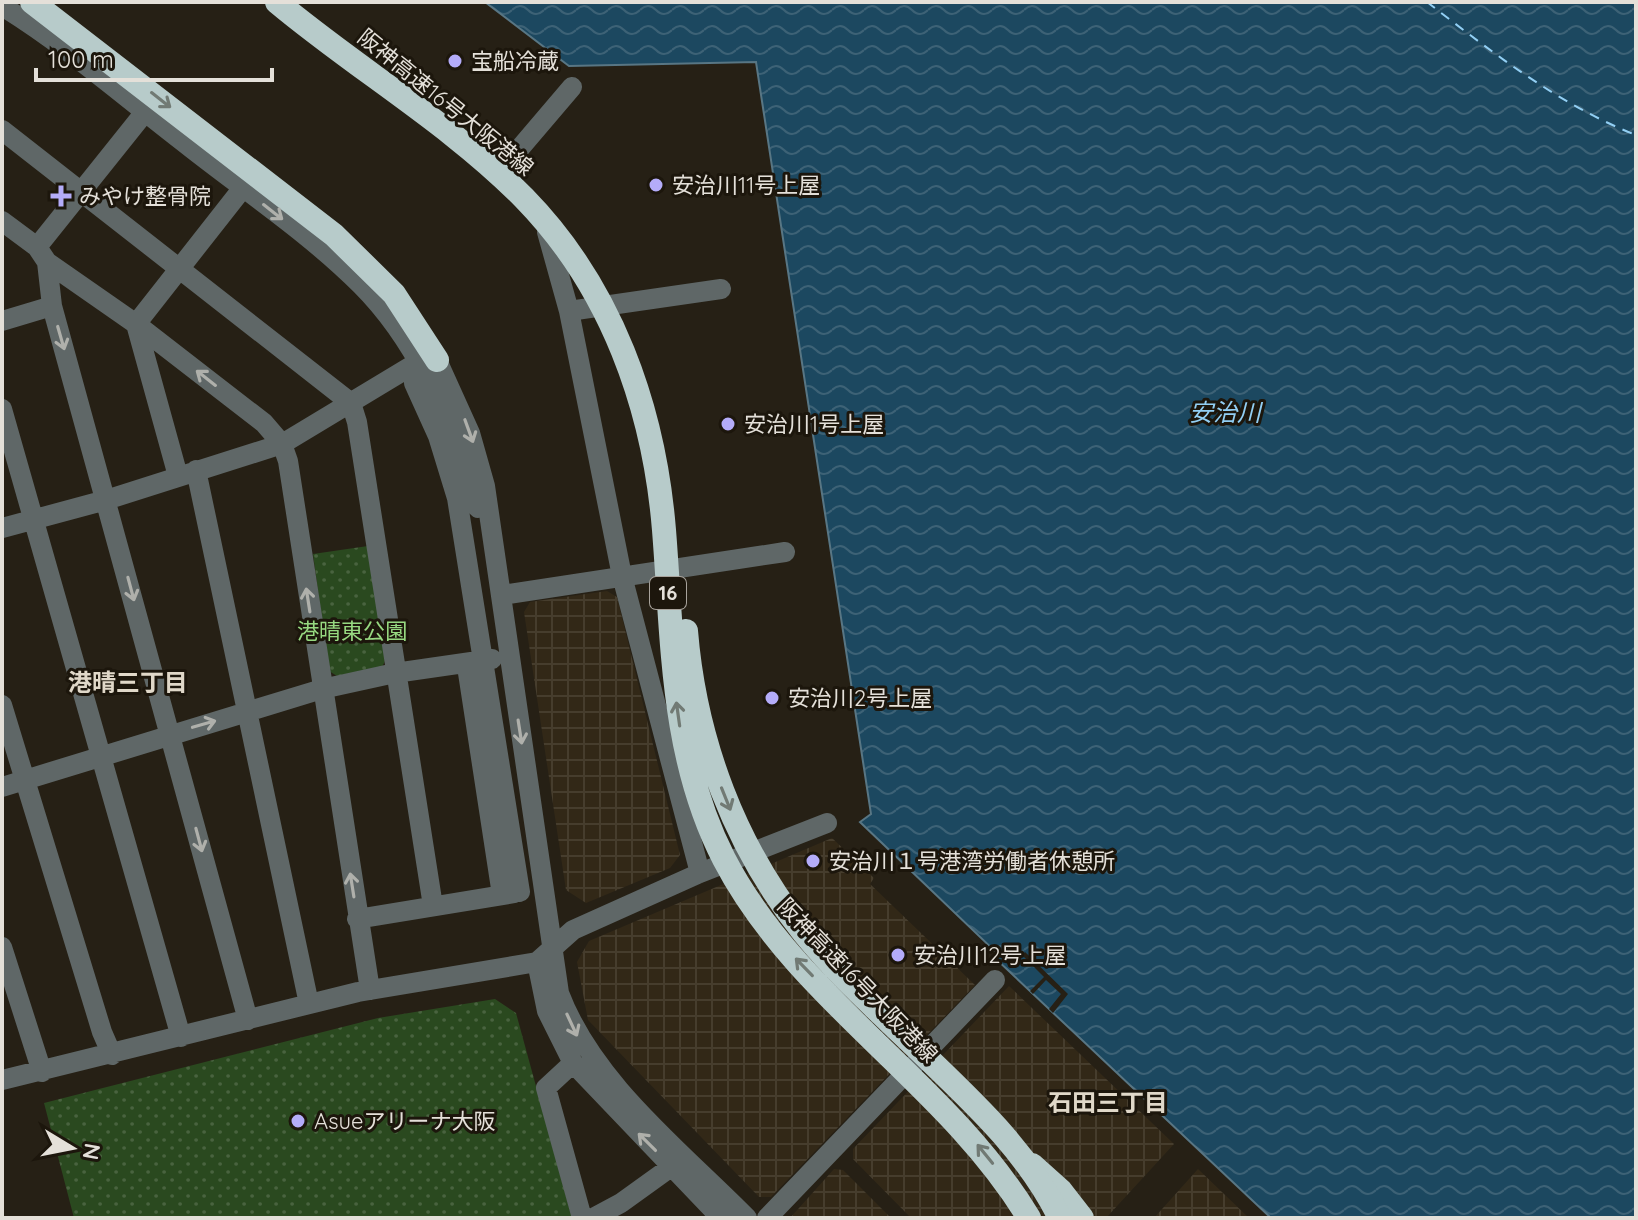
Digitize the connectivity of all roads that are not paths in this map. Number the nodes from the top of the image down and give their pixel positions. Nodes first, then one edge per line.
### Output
1 (32, 2) edge
2 (277, 2) edge
3 (288, 2) edge
4 (301, 2) edge
5 (2, 6) edge
6 (374, 61) junction
7 (572, 87) dead end
8 (145, 112) junction
9 (2, 130) edge
10 (503, 168) junction
11 (242, 189) junction
12 (81, 192) junction
13 (2, 221) edge
14 (42, 254) junction
15 (181, 269) junction
16 (721, 289) dead end
17 (52, 306) junction
18 (569, 311) junction
19 (2, 321) edge
20 (136, 324) junction
21 (428, 361) junction
22 (351, 403) junction
23 (2, 409) edge
24 (282, 444) junction
25 (187, 473) junction
26 (106, 500) junction
27 (34, 520) junction
28 (2, 528) edge
29 (785, 552) dead end
30 (622, 576) junction
31 (502, 586) junction
32 (508, 655) junction
33 (475, 667) junction
34 (395, 673) junction
35 (322, 689) junction
36 (2, 705) edge
37 (247, 711) junction
38 (170, 734) junction
39 (98, 756) junction
40 (23, 780) junction
41 (2, 787) edge
42 (827, 823) dead end
43 (700, 873) junction
44 (544, 888) junction
45 (511, 893) junction
46 (433, 906) junction
47 (357, 919) junction
48 (2, 947) edge
49 (544, 956) junction
50 (995, 980) dead end
51 (370, 990) junction
52 (309, 1004) junction
53 (248, 1020) junction
54 (181, 1037) junction
55 (112, 1055) junction
56 (573, 1063) junction
57 (42, 1072) junction
58 (2, 1080) edge
59 (1025, 1158) junction
60 (671, 1167) junction
61 (625, 1211) edge
62 (582, 1218) edge
63 (593, 1218) edge
64 (721, 1218) edge
65 (747, 1218) edge
66 (767, 1218) edge
67 (1029, 1218) edge
68 (1060, 1218) edge
69 (1082, 1218) edge

1 -> 21 highway
67 -> 2 highway, 阪神高速16号大阪港線 / 16, bridge
3 - 6 highway
3 - 10 street
4 - 6 highway, 阪神高速16号大阪港線 / 16
5 - 8 street
6 -> 59 highway, 阪神高速16号大阪港線 / 16, bridge
7 - 10 street
8 - 11 street
8 - 12 street
9 - 12 street
10 - 18 street
11 - 15 street
11 -> 21 street
12 - 14 street
12 - 15 street
13 - 14 street
14 - 17 street
14 - 20 street
15 - 20 street
15 - 22 street
16 - 18 street
17 - 19 street
17 -> 26 street
18 - 30 street
24 -> 20 street
20 - 25 street
21 - 22 street
21 -> 31 street
21 - 33 street
22 - 24 street
22 - 34 street
23 - 27 street
24 - 25 street
35 -> 24 street
25 - 26 street
25 - 37 street
26 - 27 street
26 -> 38 street
27 - 28 street
27 - 39 street
29 - 30 street
30 - 31 street
30 - 43 street
31 - 32 street
32 - 33 street
32 -> 44 street
33 - 34 street
33 - 45 street
34 - 35 street
34 - 46 street
35 - 37 street
47 -> 35 street
36 - 40 street
38 -> 37 street
37 - 52 street
38 - 39 street
38 -> 53 street
39 - 40 street
39 - 54 street
40 - 41 street
40 - 55 street
42 - 43 street
43 - 49 street
44 - 45 street
44 - 49 street
45 - 46 street
46 - 47 street
47 - 51 street
48 - 57 street
49 - 51 street
49 - 56 street
49 -> 65 street
50 - 66 street
51 - 52 street
52 - 53 street
53 - 54 street
54 - 55 street
55 - 57 street
60 -> 56 street
56 - 62 street
57 - 58 street
59 - 68 highway, 阪神高速16号大阪港線 / 16, bridge
59 - 69 highway
60 - 61 street
60 - 64 street
61 - 63 street

